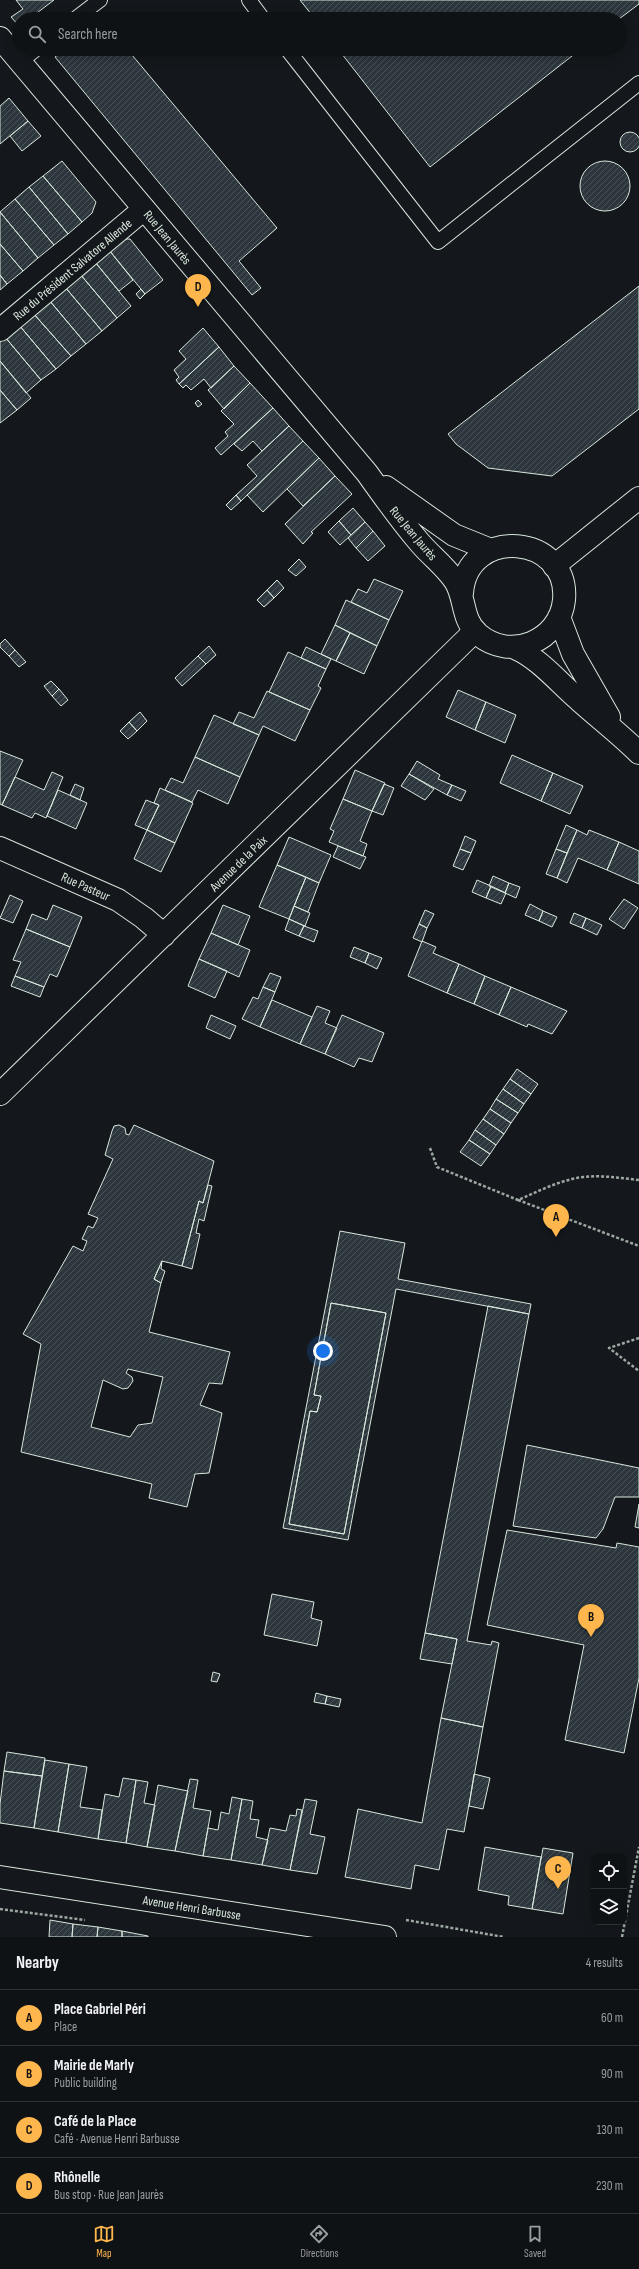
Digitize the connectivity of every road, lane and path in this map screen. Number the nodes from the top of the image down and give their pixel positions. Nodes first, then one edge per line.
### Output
1 (100, 0) edge
2 (249, 0) edge
3 (84, 12) edge
4 (258, 12) edge
5 (0, 38) edge
6 (12, 45) edge
7 (29, 56) edge
8 (292, 56) edge
9 (639, 83) edge
10 (144, 209) junction
11 (0, 330) edge
12 (367, 473) junction
13 (639, 498) edge
14 (491, 550) junction
15 (554, 566) junction
16 (462, 593) junction
17 (559, 617) junction
18 (475, 631) junction
19 (515, 648) junction
20 (619, 733) junction
21 (639, 753) edge
22 (0, 848) edge
23 (164, 935) junction
24 (0, 1094) edge
25 (430, 1148) dead end
26 (639, 1180) edge
27 (518, 1200) junction
28 (639, 1246) edge
29 (639, 1338) edge
30 (639, 1371) edge
31 (639, 1847) edge
32 (0, 1877) edge
33 (307, 1931) edge
34 (385, 1937) edge
35 (622, 1937) edge

1 - 3 lane
2 - 4 lane
5 - 6 street, Rue Jean Jaurès
7 - 10 street, Rue Jean Jaurès
8 - 9 lane
10 - 11 street, Rue du Président Salvatore Allende
10 - 12 street, Rue Jean Jaurès
12 - 14 street, Rue Jean Jaurès
12 - 16 street, Rue Jean Jaurès
13 - 15 street
14 - 15 street, Rue Jean Jaurès
14 - 16 street, Rue Jean Jaurès
15 - 17 street, Rue Jean Jaurès
16 - 18 street, Rue Jean Jaurès
17 - 19 street, Rue Jean Jaurès
17 - 20 street, Rue Jean Jaurès
18 - 19 street, Rue Jean Jaurès
18 - 23 street, Avenue de la Paix
19 - 20 street, Rue Jean Jaurès
20 - 21 street, Rue Jean Jaurès
22 - 23 street, Rue Pasteur
23 - 24 street, Avenue de la Paix
25 - 27 path
26 - 27 path
27 - 28 path
29 - 30 path
31 - 35 path
32 - 33 street, Avenue Henri Barbusse
33 - 34 street, Avenue Henri Barbusse

